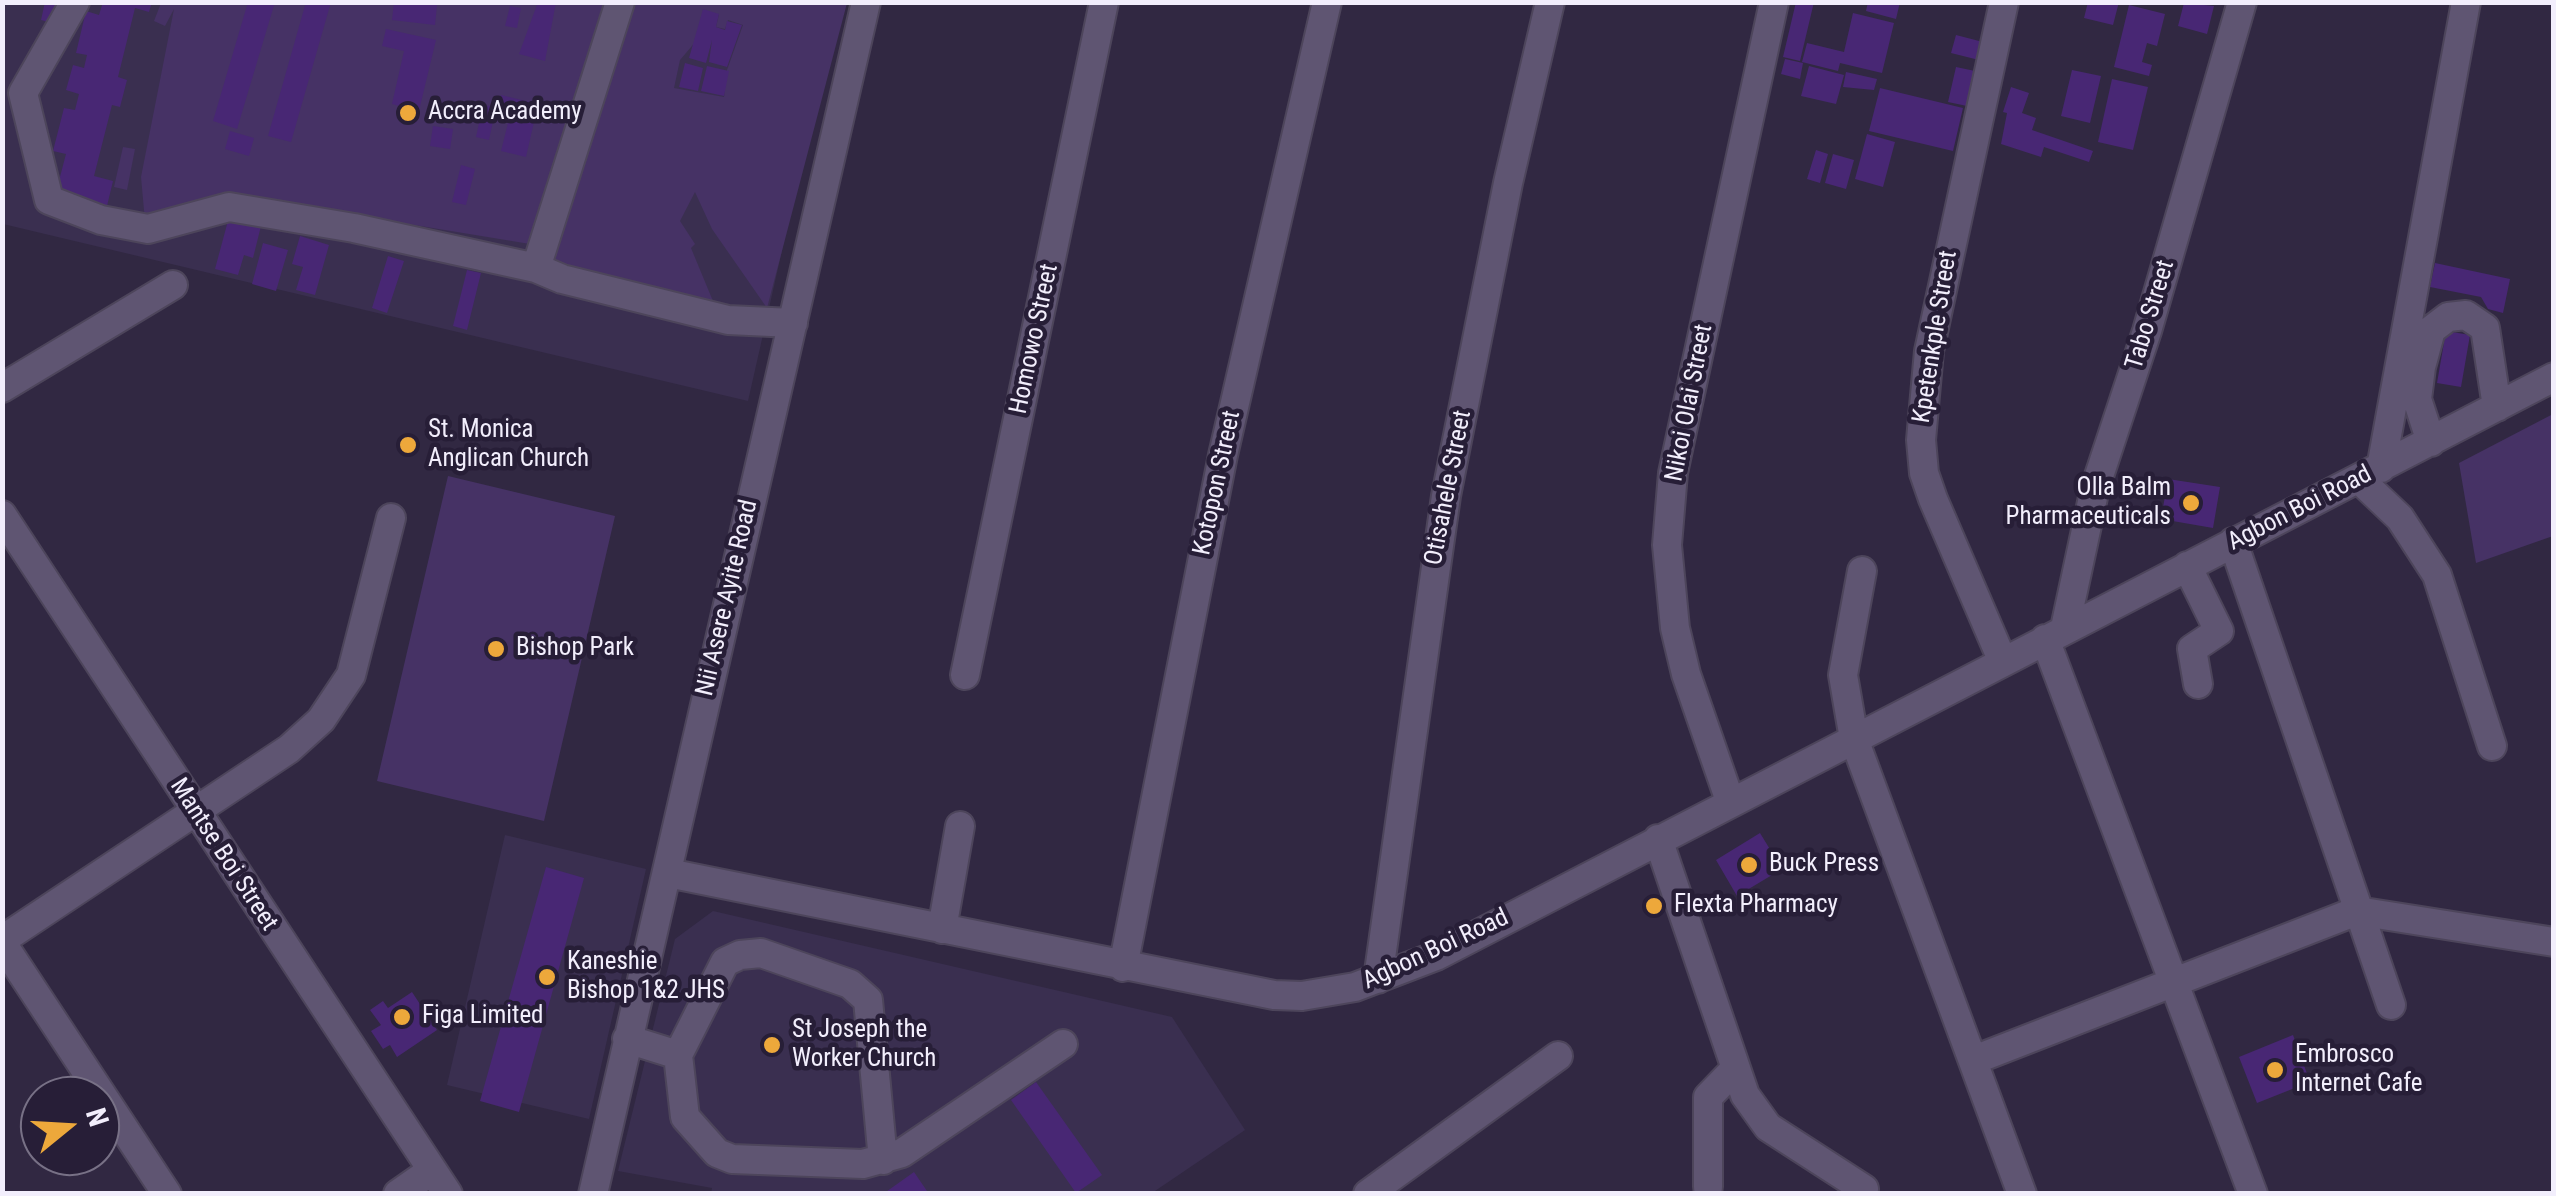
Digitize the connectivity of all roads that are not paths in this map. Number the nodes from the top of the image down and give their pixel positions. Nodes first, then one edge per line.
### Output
1 (75, 2) edge
2 (620, 2) edge
3 (866, 2) edge
4 (1104, 2) edge
5 (1327, 2) edge
6 (1550, 2) edge
7 (1774, 2) edge
8 (2004, 2) edge
9 (2242, 2) edge
10 (2466, 2) edge
11 (536, 268) junction
12 (173, 284) dead end
13 (794, 323) junction
14 (2554, 377) edge
15 (2, 388) edge
16 (2497, 406) junction
17 (2431, 442) junction
18 (2370, 474) junction
19 (2, 515) edge
20 (391, 518) dead end
21 (2234, 542) junction
22 (2187, 566) junction
23 (1862, 571) dead end
24 (2048, 638) junction
25 (2003, 662) junction
26 (965, 675) dead end
27 (2198, 684) dead end
28 (1854, 739) junction
29 (2492, 746) dead end
30 (1730, 801) junction
31 (194, 811) junction
32 (960, 826) dead end
33 (1658, 839) junction
34 (668, 872) junction
35 (2358, 911) junction
36 (942, 929) junction
37 (2, 941) edge
38 (2554, 942) edge
39 (1122, 967) junction
40 (1378, 979) junction
41 (2172, 980) junction
42 (2391, 1005) dead end
43 (627, 1039) junction
44 (1063, 1044) dead end
45 (678, 1055) junction
46 (1558, 1056) dead end
47 (1974, 1060) junction
48 (1734, 1068) junction
49 (882, 1160) junction
50 (431, 1171) junction
51 (1708, 1187) dead end
52 (1864, 1189) dead end
53 (1379, 1190) edge
54 (168, 1194) edge
55 (398, 1194) edge
56 (448, 1194) edge
57 (592, 1194) edge
58 (2022, 1194) edge
59 (2252, 1194) edge

1 - 11 street
2 - 11 street
3 - 13 street, Nii Asere Ayite Road
4 - 26 street, Homowo Street
5 - 39 street, Kotopon Street
6 - 40 street, Otisahele Street
7 - 30 street, Nikoi Olai Street
8 - 25 street, Kpetenkple Street
9 - 24 street, Tabo Street
10 - 18 street
11 - 13 street
12 - 15 street
13 - 34 street, Nii Asere Ayite Road
14 - 16 street, Agbon Boi Road
16 - 17 street, Agbon Boi Road
16 - 17 street
17 - 18 street, Agbon Boi Road
18 - 21 street, Agbon Boi Road
18 - 29 street
19 - 31 street, Mantse Boi Street
20 - 31 street
21 - 22 street, Agbon Boi Road
21 - 35 street
22 - 24 street, Agbon Boi Road
22 - 27 street
23 - 28 street
24 - 25 street, Agbon Boi Road
24 - 41 street
25 - 28 street, Agbon Boi Road
28 - 30 street, Agbon Boi Road
28 - 47 street
30 - 33 street, Agbon Boi Road
31 - 37 street
31 - 50 street, Mantse Boi Street
32 - 36 street
33 - 40 street, Agbon Boi Road
33 - 48 street
34 - 36 street, Agbon Boi Road
34 - 43 street, Nii Asere Ayite Road
35 - 38 street
35 - 41 street
35 - 42 street
36 - 39 street, Agbon Boi Road
37 - 54 street
39 - 40 street, Agbon Boi Road
41 - 47 street
41 - 59 street
43 - 45 street
43 - 57 street, Nii Asere Ayite Road
44 - 49 street
45 - 49 street
45 - 49 street
46 - 53 street
47 - 58 street
48 - 51 street
48 - 52 street
50 - 55 street
50 - 56 street, Mantse Boi Street

